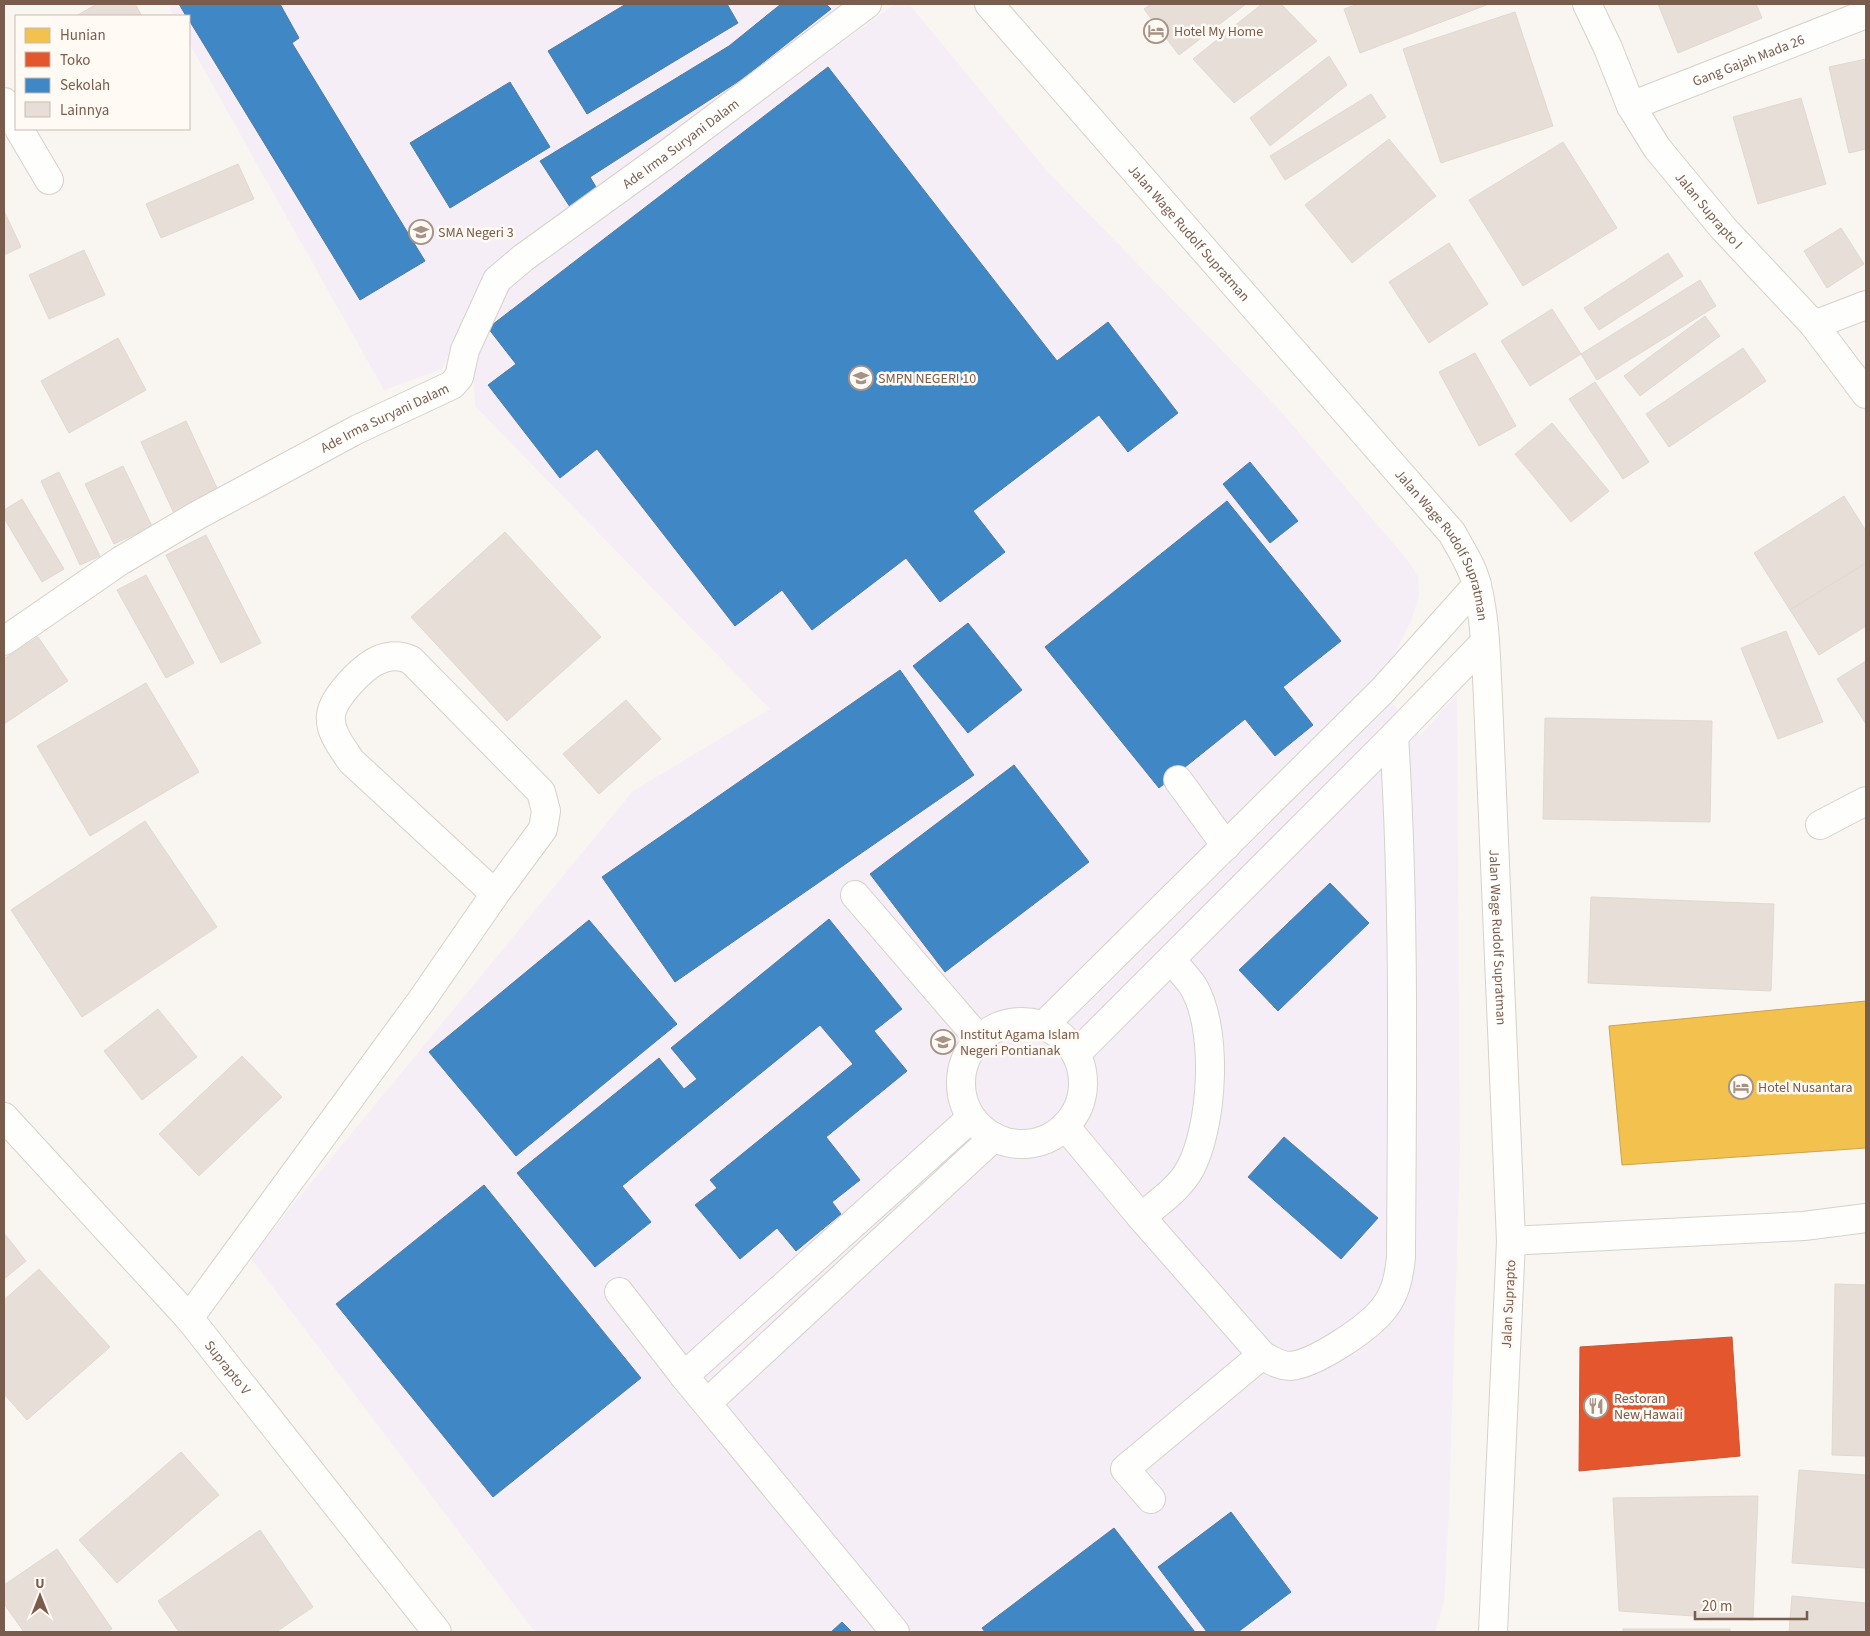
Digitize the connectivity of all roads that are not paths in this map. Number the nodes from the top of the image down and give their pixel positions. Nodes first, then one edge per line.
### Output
1 (867, 4) edge
2 (989, 4) edge
3 (1587, 4) edge
4 (1866, 14) edge
5 (4, 102) edge
6 (1630, 106) junction
7 (15, 122) edge
8 (20, 130) edge
9 (49, 180) dead end
10 (1866, 306) edge
11 (1814, 326) junction
12 (1866, 394) edge
13 (1477, 585) junction
14 (4, 641) edge
15 (1485, 642) junction
16 (1394, 736) junction
17 (1178, 780) dead end
18 (1866, 801) edge
19 (1820, 825) dead end
20 (1226, 846) junction
21 (495, 894) junction
22 (855, 895) dead end
23 (1171, 960) junction
24 (1043, 1026) junction
25 (980, 1039) junction
26 (1076, 1054) junction
27 (4, 1117) edge
28 (971, 1118) junction
29 (1065, 1126) junction
30 (994, 1137) junction
31 (1141, 1217) junction
32 (1866, 1218) edge
33 (1511, 1241) junction
34 (619, 1292) dead end
35 (189, 1318) junction
36 (1262, 1355) junction
37 (684, 1376) junction
38 (707, 1403) junction
39 (1151, 1500) dead end
40 (437, 1632) edge
41 (896, 1632) edge
42 (1492, 1632) edge

1 - 14 street, Ade Irma Suryani Dalam
2 - 13 street, Jalan Wage Rudolf Supratman
3 - 6 street, Jalan Suprapto I
4 - 6 street, Gang Gajah Mada 26
5 - 7 street
6 - 11 street, Jalan Suprapto I
8 - 9 street
10 - 11 street
11 - 12 street, Jalan Suprapto I
13 - 15 street, Jalan Wage Rudolf Supratman
13 - 20 street
15 - 16 street
15 - 33 street, Jalan Wage Rudolf Supratman
16 - 23 street
16 - 36 street
17 - 20 street
18 - 19 street
20 - 24 street
21 - 21 street
21 - 35 street
22 - 25 street
23 - 26 street
23 - 31 street
24 - 25 street
24 - 26 street
25 - 28 street
26 - 29 street
27 - 35 street, Suprapto V
28 - 30 street
28 - 37 street
29 - 30 street
29 - 31 street
30 - 38 street
31 - 36 street
32 - 33 street, Jalan Suprapto
33 - 42 street, Jalan Suprapto
34 - 37 street
35 - 40 street, Suprapto V
36 - 39 street
37 - 38 street
38 - 41 street

